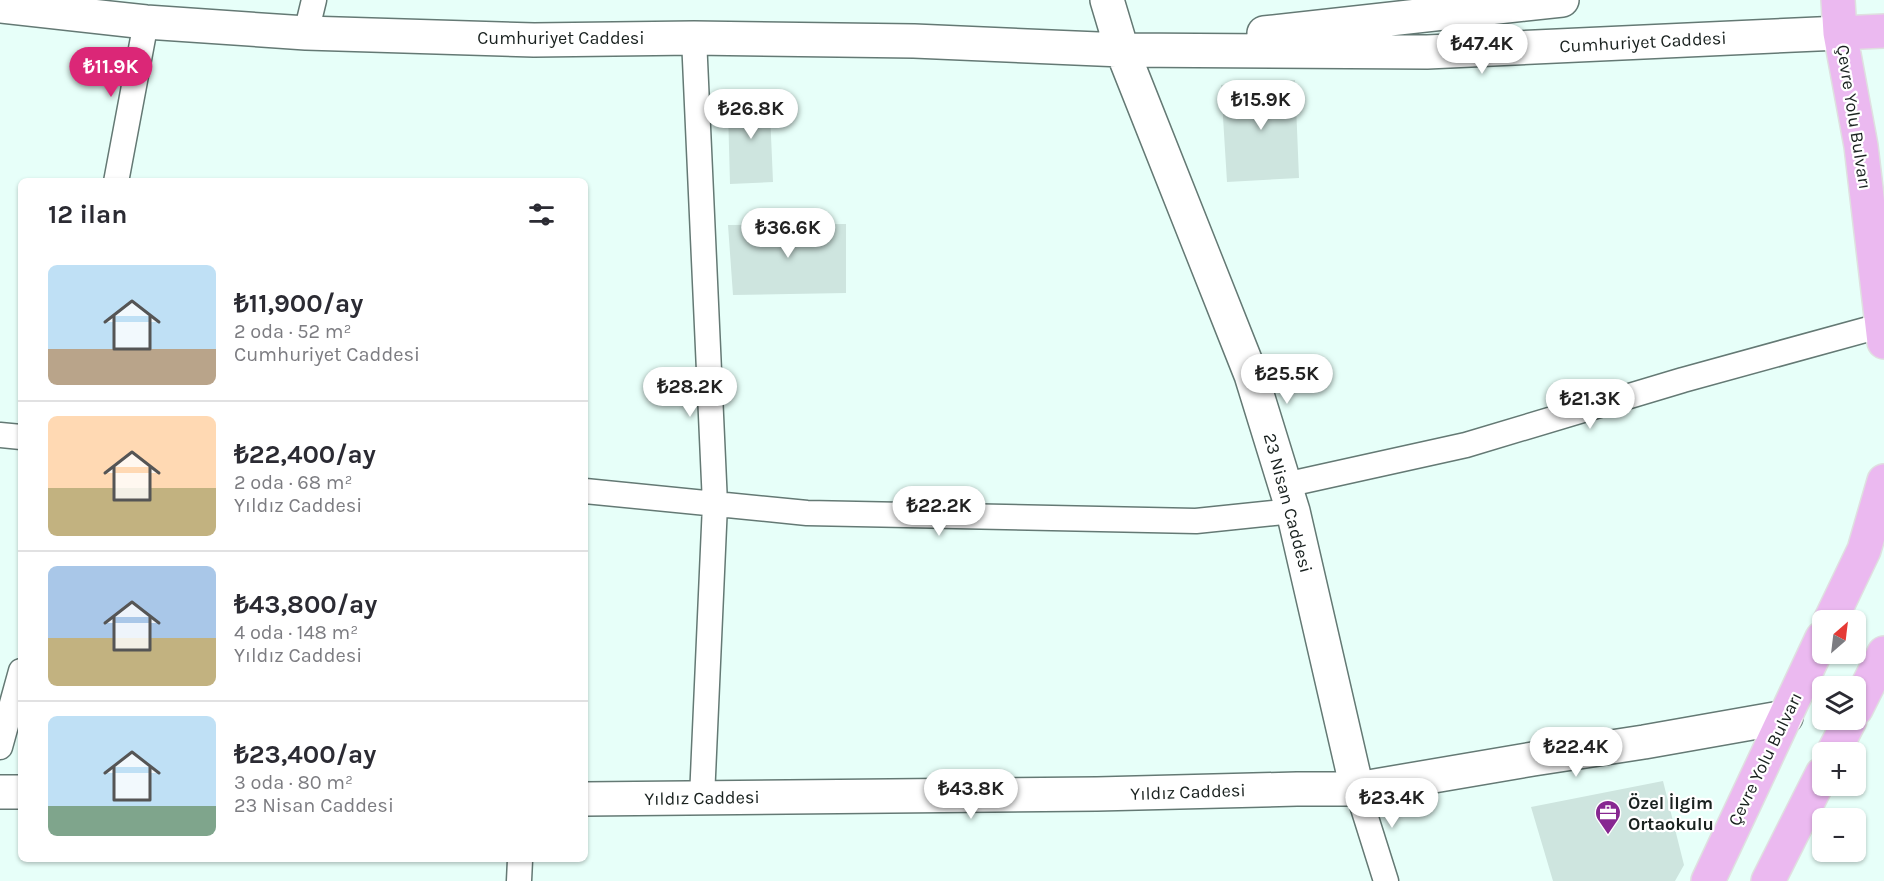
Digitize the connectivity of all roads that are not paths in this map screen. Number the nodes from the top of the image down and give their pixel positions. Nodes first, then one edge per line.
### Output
1 (314, 0) edge
2 (1107, 0) edge
3 (1562, 0) edge
4 (1838, 0) edge
5 (0, 6) edge
6 (146, 22) junction
7 (1884, 31) edge
8 (306, 33) junction
9 (1840, 33) junction
10 (694, 38) junction
11 (1122, 50) junction
12 (117, 178) edge
13 (1883, 333) edge
14 (0, 435) edge
15 (18, 437) edge
16 (1884, 481) edge
17 (588, 491) edge
18 (1289, 498) junction
19 (715, 504) junction
20 (1835, 610) edge
21 (1884, 653) edge
22 (1812, 660) edge
23 (18, 682) edge
24 (1866, 689) edge
25 (1786, 717) junction
26 (0, 747) edge
27 (1357, 789) junction
28 (0, 792) edge
29 (18, 792) edge
30 (1812, 794) edge
31 (702, 798) junction
32 (588, 799) edge
33 (520, 862) edge
34 (519, 881) edge
35 (1386, 881) edge
36 (1708, 881) edge
37 (1768, 881) edge

1 - 8 street
2 - 11 street, 23 Nisan Caddesi
3 - 11 street, Cumhuriyet Caddesi
4 - 9 main road, Çevre Yolu Bulvarı
5 - 6 street, Cumhuriyet Caddesi
6 - 8 street, Cumhuriyet Caddesi
6 - 12 street
7 - 9 main road
8 - 10 street, Cumhuriyet Caddesi
9 - 11 street, Cumhuriyet Caddesi
9 - 13 main road, Çevre Yolu Bulvarı
10 - 11 street, Cumhuriyet Caddesi
10 - 19 street
11 - 18 street, 23 Nisan Caddesi
13 - 18 street
14 - 15 street
16 - 20 main road
17 - 19 street
18 - 19 street
18 - 27 street, 23 Nisan Caddesi
19 - 31 street
21 - 24 main road
22 - 25 main road, Çevre Yolu Bulvarı
23 - 26 street
25 - 27 street, Yıldız Caddesi
25 - 36 main road, Çevre Yolu Bulvarı
27 - 31 street, Yıldız Caddesi
27 - 35 street, 23 Nisan Caddesi
28 - 29 street
30 - 37 main road
31 - 32 street, Yıldız Caddesi
33 - 34 street

